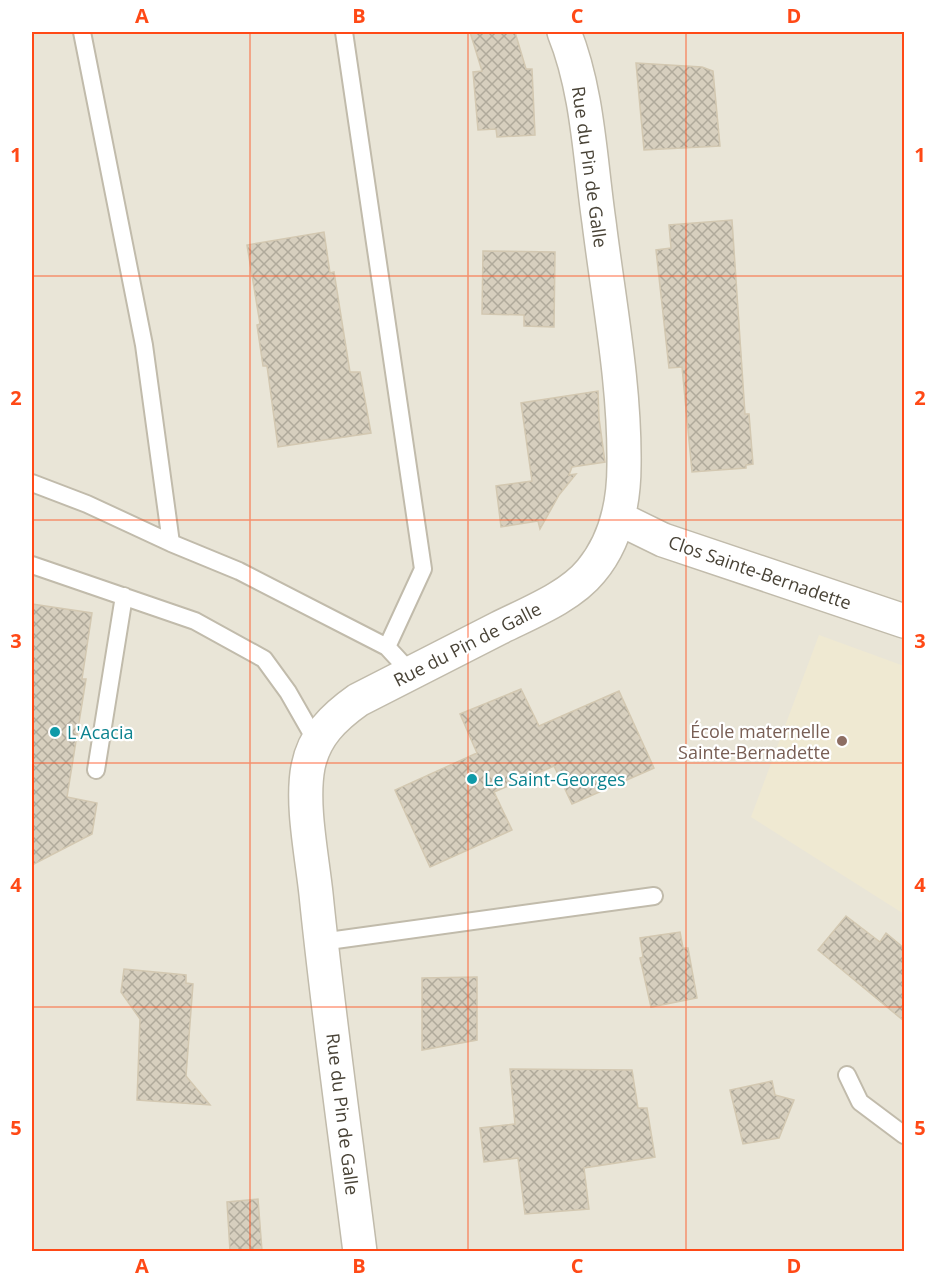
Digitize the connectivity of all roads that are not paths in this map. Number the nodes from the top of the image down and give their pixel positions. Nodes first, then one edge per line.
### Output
1 (82, 32) edge
2 (344, 32) edge
3 (564, 32) edge
4 (32, 483) edge
5 (618, 518) junction
6 (171, 543) junction
7 (32, 565) edge
8 (124, 596) junction
9 (904, 621) edge
10 (387, 646) junction
11 (411, 673) junction
12 (316, 741) junction
13 (96, 770) dead end
14 (654, 896) dead end
15 (321, 942) junction
16 (847, 1075) dead end
17 (904, 1135) edge
18 (360, 1251) edge

1 - 6 lane
2 - 10 lane
3 - 5 street, Rue du Pin de Galle
4 - 6 lane
5 - 9 street, Clos Sainte-Bernadette
5 - 11 street, Rue du Pin de Galle
6 - 10 lane
7 - 8 lane
8 - 12 lane
8 - 13 lane
10 - 11 lane
11 - 12 street, Rue du Pin de Galle
12 - 15 street, Rue du Pin de Galle
14 - 15 lane
15 - 18 street, Rue du Pin de Galle
16 - 17 lane

